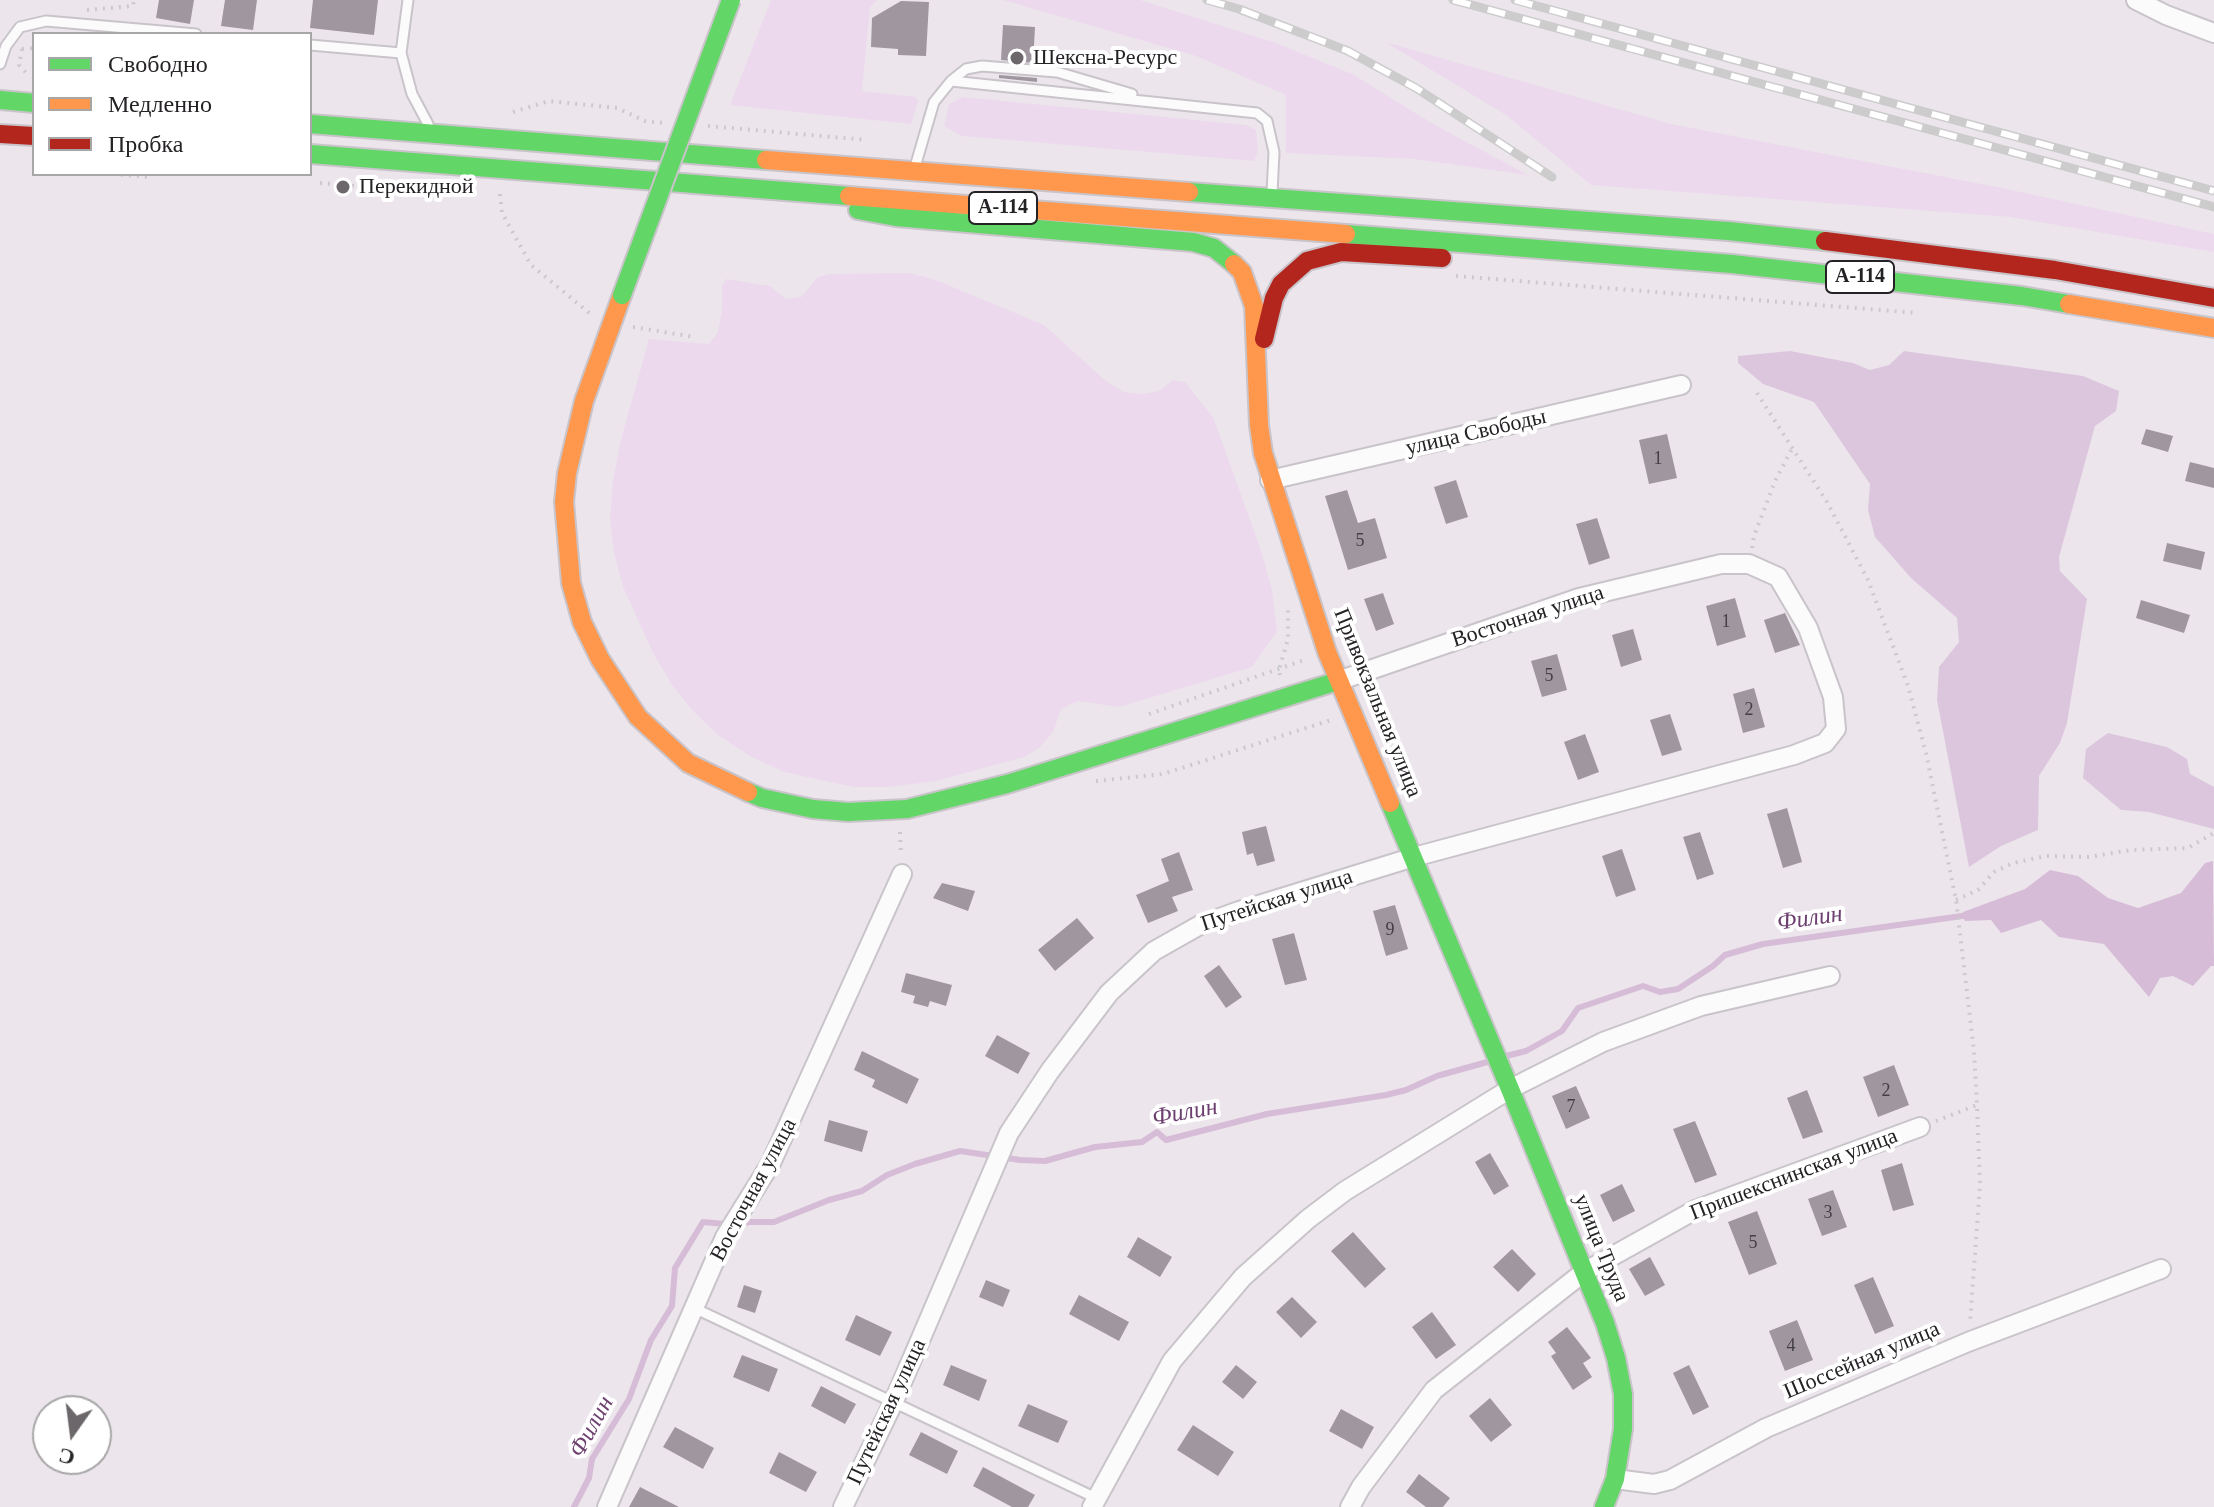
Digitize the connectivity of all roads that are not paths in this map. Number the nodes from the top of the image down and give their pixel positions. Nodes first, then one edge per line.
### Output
1 (408, 0) edge
2 (731, 0) edge
3 (2136, 0) edge
4 (173, 32) edge
5 (2214, 33) edge
6 (312, 45) edge
7 (401, 53) junction
8 (0, 64) edge
9 (951, 81) junction
10 (0, 100) edge
11 (1156, 101) junction
12 (32, 103) edge
13 (312, 124) edge
14 (0, 134) edge
15 (434, 134) junction
16 (32, 136) edge
17 (312, 154) edge
18 (913, 172) junction
19 (740, 188) junction
20 (1272, 197) junction
21 (2214, 298) edge
22 (2103, 308) junction
23 (2214, 328) edge
24 (1257, 370) junction
25 (1681, 385) dead end
26 (1270, 480) junction
27 (1749, 564) joint
28 (1338, 681) junction
29 (1414, 857) junction
30 (902, 874) road end
31 (1830, 976) dead end
32 (1491, 1044) joint
33 (1510, 1089) junction
34 (1920, 1127) road end
35 (2161, 1269) dead end
36 (1584, 1272) junction
37 (694, 1308) junction
38 (894, 1401) junction
39 (1615, 1479) junction
40 (1094, 1503) edge
41 (607, 1507) edge
42 (843, 1507) edge
43 (1350, 1507) edge
44 (1604, 1507) edge

1 - 7 lane
2 - 28 main road, bridge
3 - 5 street
4 - 8 lane
6 - 7 lane
7 - 15 lane
9 - 11 lane
9 - 11 lane
9 - 18 lane
10 - 12 main road
11 - 20 lane
13 - 15 main road, А-114
14 - 16 main road
15 - 18 main road, А-114
17 - 19 main road, А-114
18 - 20 main road, А-114
19 - 22 main road, А-114
19 - 24 main road
20 - 21 main road, А-114
22 - 23 main road, А-114
22 - 24 main road
24 - 26 main road, Привокзальная улица
25 - 26 street, улица Свободы
26 - 28 main road, Привокзальная улица
27 - 28 street, Восточная улица
27 - 29 street, Путейская улица
28 - 29 main road, Привокзальная улица
29 - 32 main road, Привокзальная улица
29 - 38 street, Путейская улица
30 - 37 street, Восточная улица
31 - 33 street
32 - 33 main road, улица Труда
33 - 36 main road, улица Труда
33 - 40 street
34 - 36 street, Пришекснинская улица
35 - 39 street, Шоссейная улица
36 - 39 main road, улица Труда
36 - 43 street, Пришекснинская улица
37 - 38 lane
37 - 41 street, Восточная улица
38 - 40 lane
38 - 42 street, Путейская улица
39 - 44 main road

